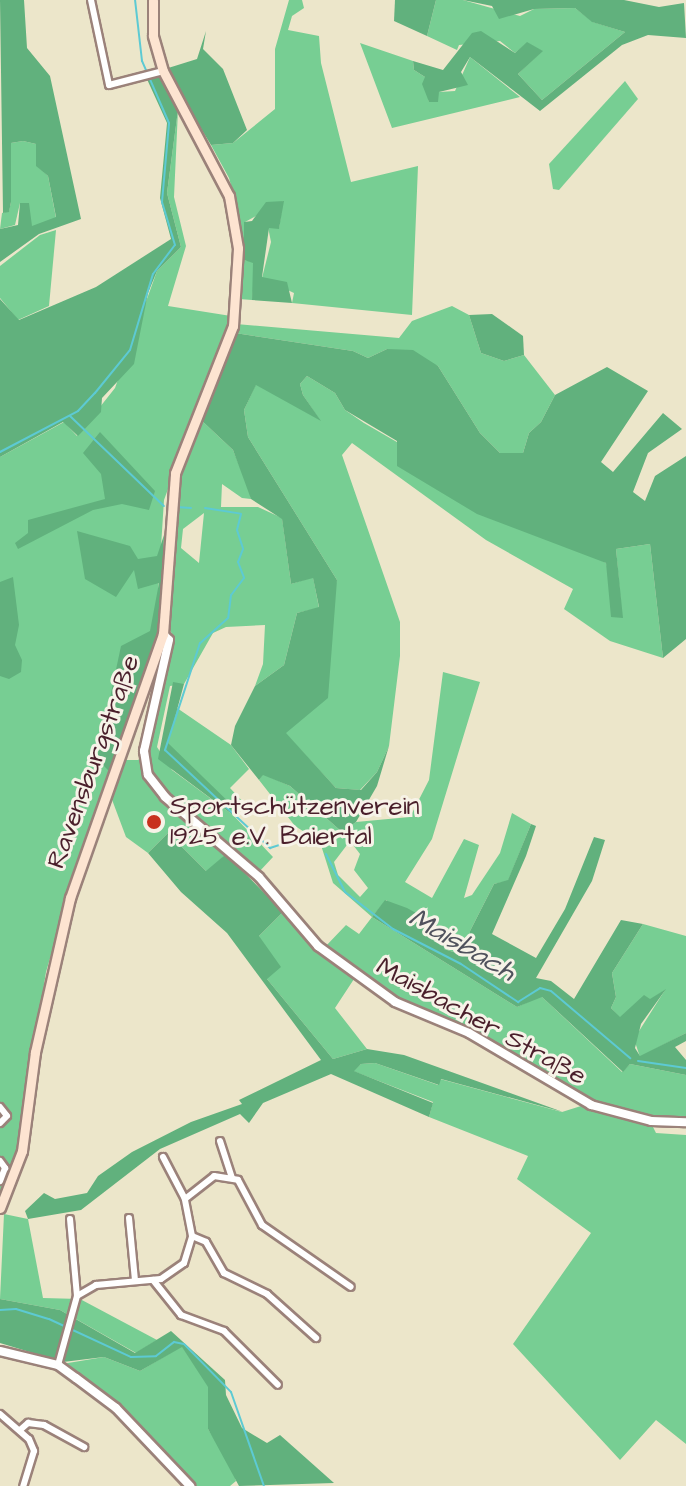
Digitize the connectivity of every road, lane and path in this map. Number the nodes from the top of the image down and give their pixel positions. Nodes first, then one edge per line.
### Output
1 (91, 0) edge
2 (153, 0) edge
3 (163, 71) junction
4 (163, 634) junction
5 (0, 1107) edge
6 (686, 1122) edge
7 (0, 1123) edge
8 (220, 1141) dead end
9 (163, 1157) dead end
10 (0, 1161) edge
11 (232, 1178) junction
12 (0, 1181) edge
13 (185, 1199) junction
14 (0, 1208) edge
15 (129, 1218) dead end
16 (70, 1219) dead end
17 (192, 1236) junction
18 (135, 1280) junction
19 (153, 1280) junction
20 (351, 1287) dead end
21 (77, 1296) junction
22 (316, 1338) dead end
23 (0, 1351) edge
24 (58, 1365) junction
25 (278, 1385) dead end
26 (0, 1414) edge
27 (20, 1430) junction
28 (84, 1447) dead end
29 (23, 1486) edge
30 (190, 1486) edge

1 - 3 street
2 - 3 main road, Ravensburgstraße
3 - 4 main road, Ravensburgstraße
4 - 6 street, Maisbacher Straße
4 - 14 main road, Ravensburgstraße
5 - 7 street
8 - 11 street
9 - 13 street
10 - 12 street
11 - 13 street
11 - 20 street
13 - 17 street
15 - 18 street
16 - 21 street
17 - 19 street
17 - 22 street
18 - 19 street
18 - 21 street
19 - 25 street
21 - 24 street
23 - 24 street
24 - 30 street
26 - 27 street
27 - 28 street
27 - 29 street

